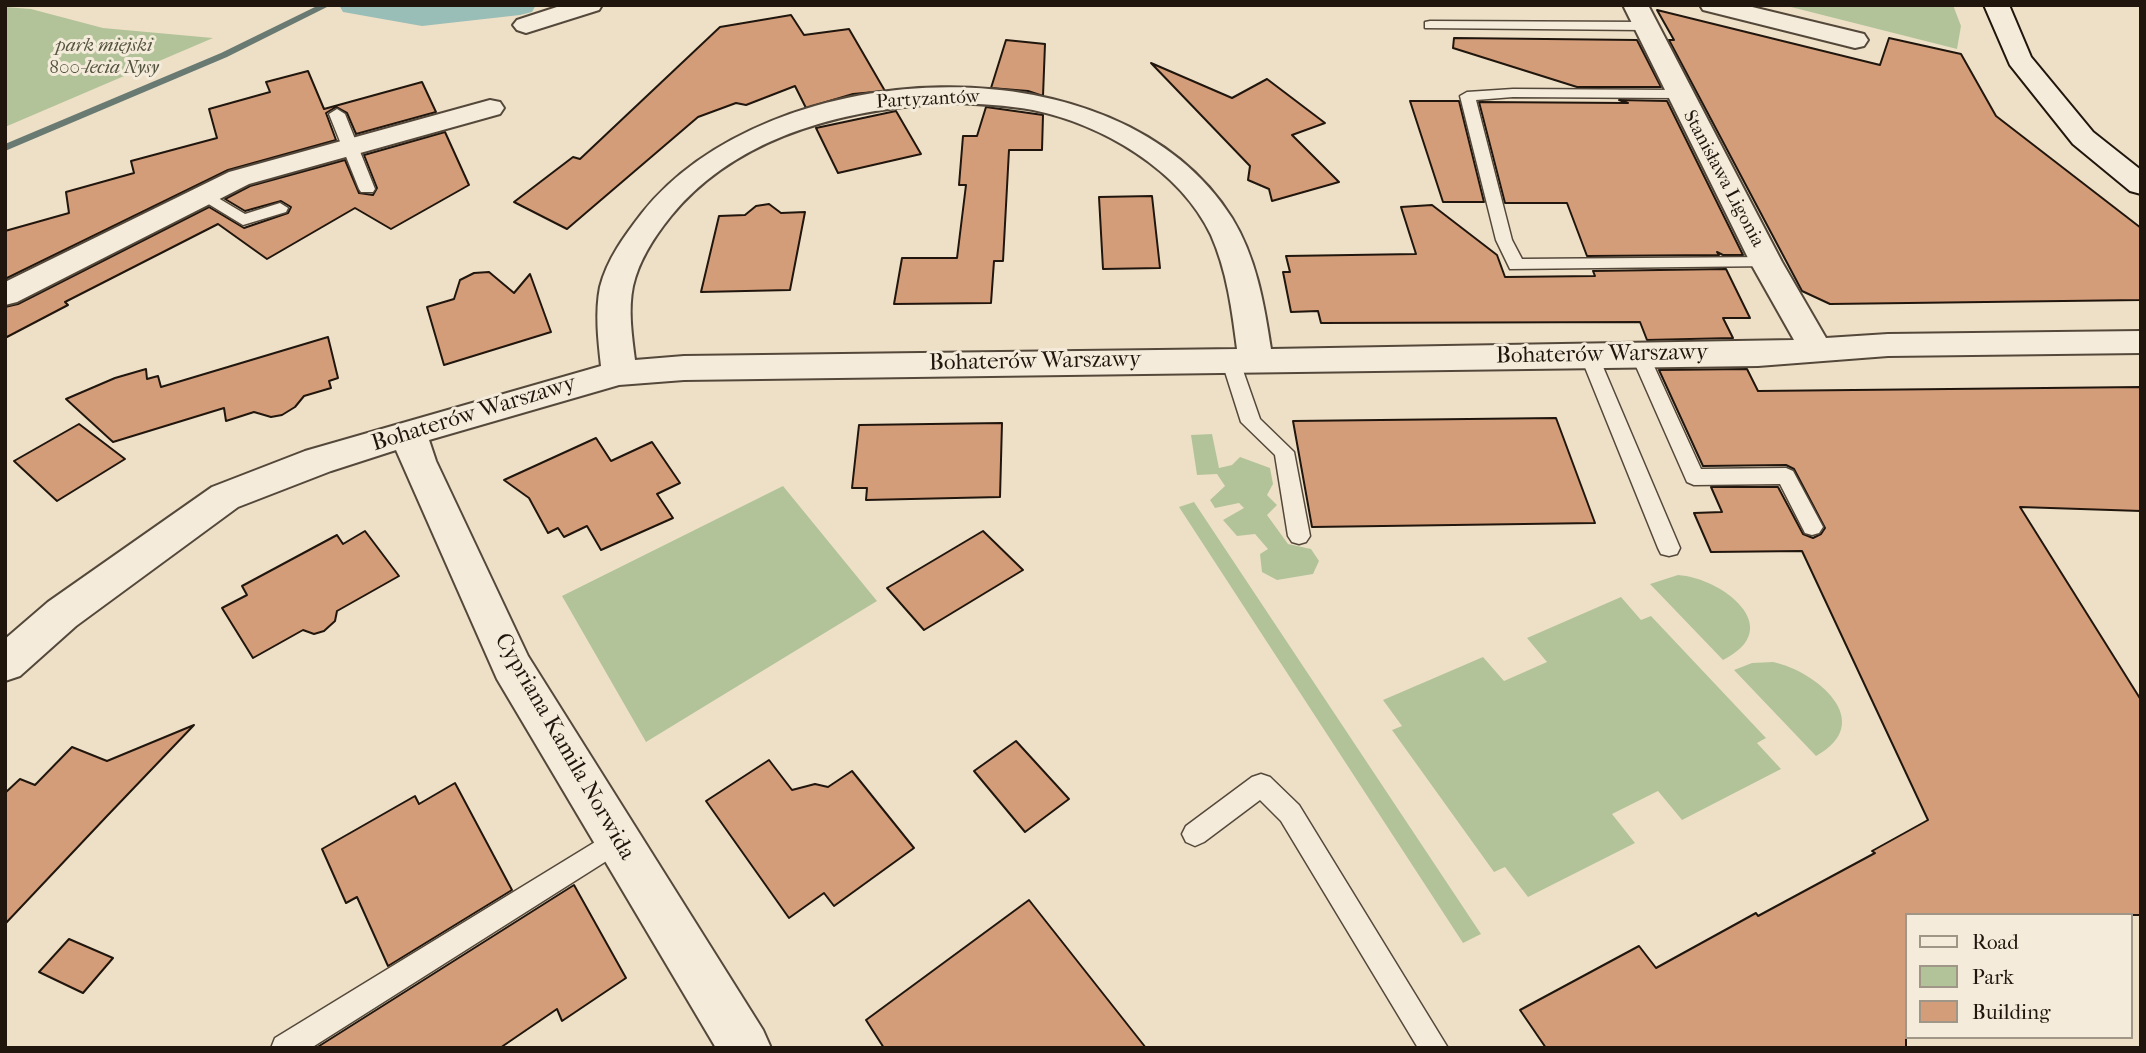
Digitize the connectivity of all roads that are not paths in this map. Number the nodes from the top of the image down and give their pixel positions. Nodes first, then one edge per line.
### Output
1 (590, 5) edge
2 (1712, 5) edge
3 (1996, 5) edge
4 (1639, 15) edge
5 (526, 25) dead end
6 (1430, 25) dead end
7 (1854, 40) dead end
8 (1678, 94) junction
9 (2056, 103) junction
10 (490, 108) dead end
11 (337, 114) dead end
12 (351, 147) junction
13 (2141, 161) edge
14 (2141, 185) edge
15 (367, 189) dead end
16 (203, 194) junction
17 (281, 208) dead end
18 (1766, 262) junction
19 (5, 295) edge
20 (2141, 342) edge
21 (1817, 351) junction
22 (1589, 355) junction
23 (1640, 355) junction
24 (1242, 359) junction
25 (619, 373) junction
26 (410, 433) junction
27 (1812, 527) dead end
28 (1299, 536) dead end
29 (1669, 548) dead end
30 (5, 664) edge
31 (1195, 834) dead end
32 (618, 839) junction
33 (285, 1048) edge
34 (745, 1048) edge
35 (1434, 1048) edge

1 - 5 street
2 - 7 street
3 - 9 street
4 - 6 lane
4 - 8 street, Stanisława Ligonia
8 - 18 street, Stanisława Ligonia
8 - 18 lane
9 - 13 street
9 - 14 street
10 - 12 street
11 - 12 lane
12 - 15 lane
12 - 16 street
16 - 17 lane
16 - 19 street
18 - 21 street, Stanisława Ligonia
20 - 21 street, Bohaterów Warszawy
21 - 23 street, Bohaterów Warszawy
22 - 23 street, Bohaterów Warszawy
22 - 24 street, Bohaterów Warszawy
22 - 29 lane
23 - 27 lane
24 - 25 street, Bohaterów Warszawy
24 - 25 street, Partyzantów
24 - 28 lane
25 - 26 street, Bohaterów Warszawy
26 - 30 street, Bohaterów Warszawy
26 - 32 street, Cypriana Kamila Norwida
31 - 35 lane
32 - 33 lane
32 - 34 street, Cypriana Kamila Norwida

